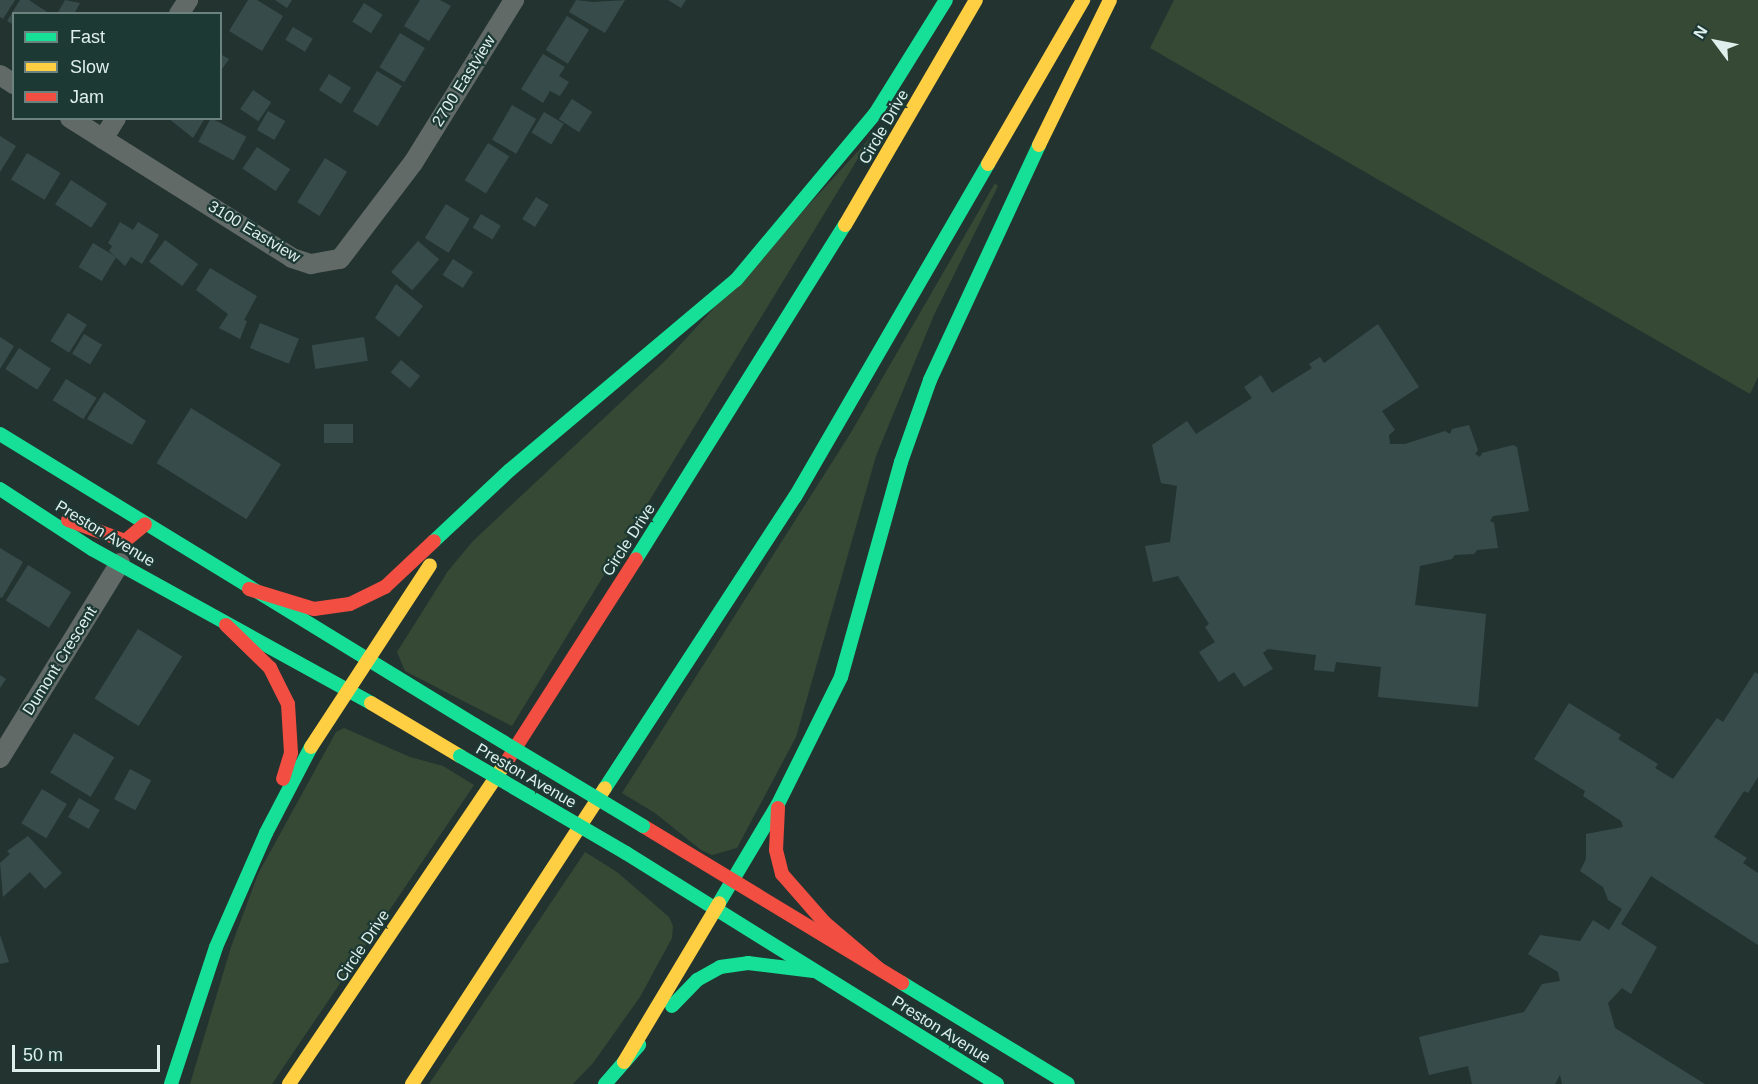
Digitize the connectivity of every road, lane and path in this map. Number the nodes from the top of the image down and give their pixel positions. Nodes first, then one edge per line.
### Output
1 (514, 0) edge
2 (946, 0) edge
3 (976, 0) edge
4 (1083, 0) edge
5 (1110, 0) edge
6 (73, 120) edge
7 (115, 120) edge
8 (103, 140) junction
9 (413, 163) joint
10 (0, 434) edge
11 (510, 470) junction
12 (0, 489) edge
13 (31, 508) junction
14 (145, 524) junction
15 (120, 563) junction
16 (249, 589) junction
17 (226, 625) junction
18 (367, 659) junction
19 (347, 689) junction
20 (0, 758) edge
21 (778, 804) junction
22 (266, 833) junction
23 (735, 880) junction
24 (715, 911) junction
25 (878, 968) junction
26 (814, 971) junction
27 (624, 1062) junction
28 (171, 1084) edge
29 (289, 1084) edge
30 (411, 1084) edge
31 (605, 1084) edge
32 (997, 1084) edge
33 (1068, 1084) edge

1 - 9 street, 2700 Eastview
2 - 11 main road
3 - 29 main road, Circle Drive
4 - 30 main road
5 - 21 main road
6 - 8 street, 3100 Eastview
7 - 8 street
8 - 9 street, 3100 Eastview
10 - 14 main road, Preston Avenue
11 - 16 main road
11 - 18 main road
12 - 13 main road, Preston Avenue
13 - 14 main road, Preston Avenue
13 - 15 main road, Preston Avenue
14 - 16 main road, Preston Avenue
15 - 17 main road, Preston Avenue
15 - 20 street, Dumont Crescent
16 - 18 main road, Preston Avenue
17 - 19 main road, Preston Avenue
17 - 22 main road
18 - 19 main road
18 - 23 main road, Preston Avenue, bridge
19 - 22 main road
19 - 24 main road, Preston Avenue, bridge
21 - 23 main road
21 - 25 main road
22 - 28 main road
23 - 24 main road
23 - 25 main road, Preston Avenue
24 - 26 main road, Preston Avenue
24 - 27 main road
25 - 33 main road, Preston Avenue
26 - 27 main road
26 - 32 main road, Preston Avenue
27 - 31 main road

